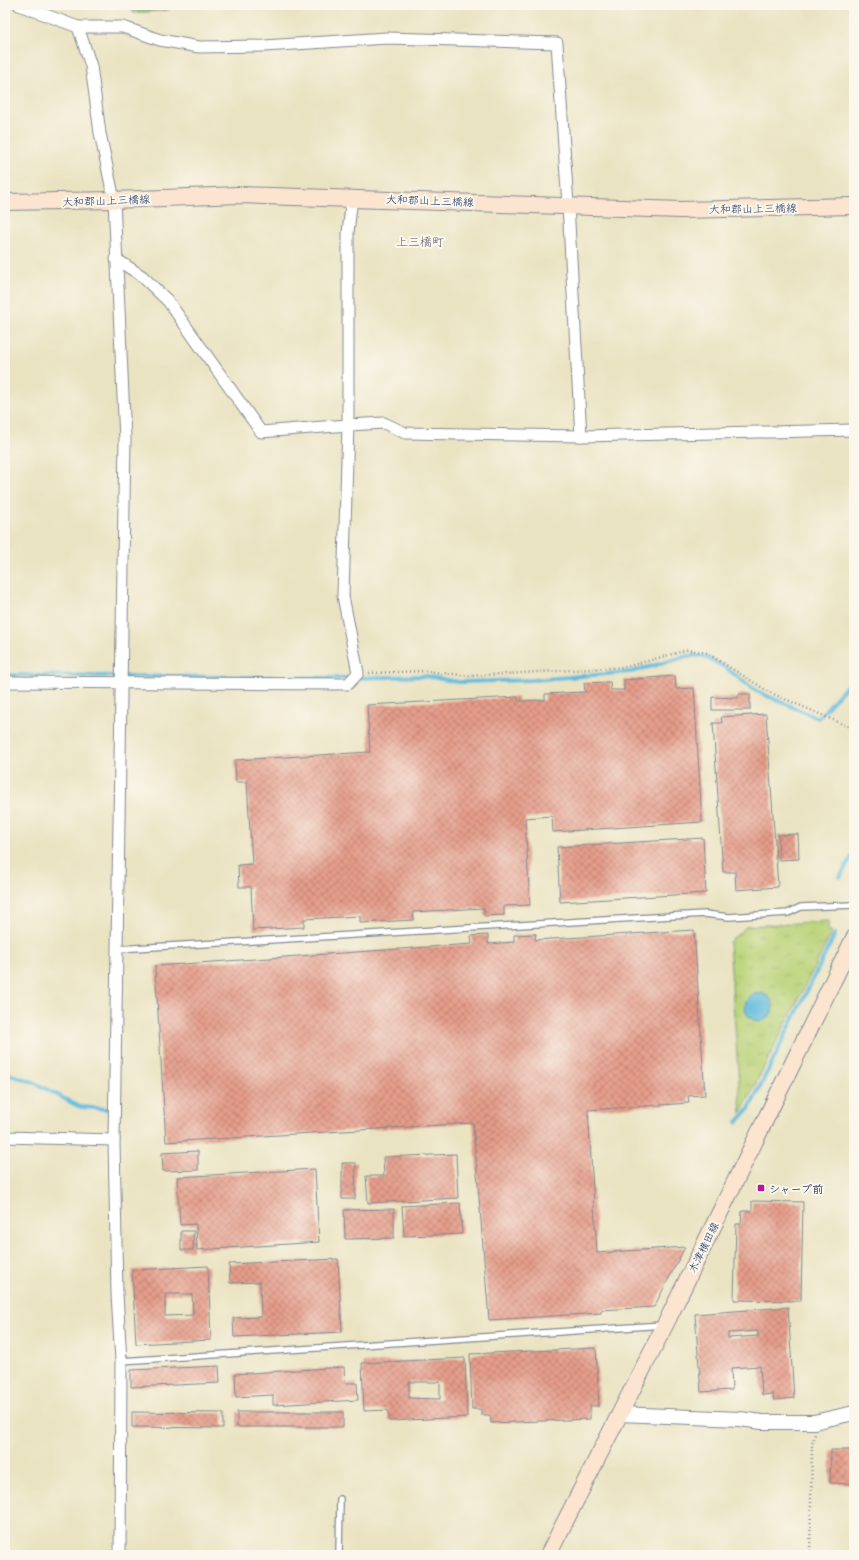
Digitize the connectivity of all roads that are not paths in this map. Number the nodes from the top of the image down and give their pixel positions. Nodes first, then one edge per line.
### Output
1 (19, 5) edge
2 (78, 27) junction
3 (352, 197) junction
4 (114, 200) junction
5 (5, 202) edge
6 (568, 205) junction
7 (854, 206) edge
8 (116, 259) junction
9 (348, 425) junction
10 (854, 430) edge
11 (580, 436) junction
12 (5, 682) edge
13 (121, 683) junction
14 (854, 905) edge
15 (854, 938) edge
16 (117, 948) junction
17 (5, 1137) edge
18 (114, 1140) junction
19 (665, 1325) junction
20 (121, 1361) junction
21 (854, 1413) edge
22 (620, 1414) junction
23 (340, 1499) dead end
24 (120, 1555) edge
25 (339, 1555) edge
26 (548, 1555) edge

1 - 2 street
2 - 4 street
2 - 6 street
3 - 4 main road, 大和郡山上三橋線
3 - 6 main road, 大和郡山上三橋線
3 - 9 street
4 - 5 main road, 大和郡山上三橋線
4 - 8 street
6 - 7 main road, 大和郡山上三橋線
6 - 11 street
8 - 9 street
8 - 13 street
9 - 11 street
9 - 13 street
10 - 11 street
12 - 13 street
13 - 16 street
14 - 16 lane
15 - 19 main road, 木津横田線
16 - 18 street
17 - 18 street
18 - 20 street
19 - 20 lane
19 - 22 main road, 木津横田線
20 - 24 street
21 - 22 street
22 - 26 main road, 木津横田線
23 - 25 lane

